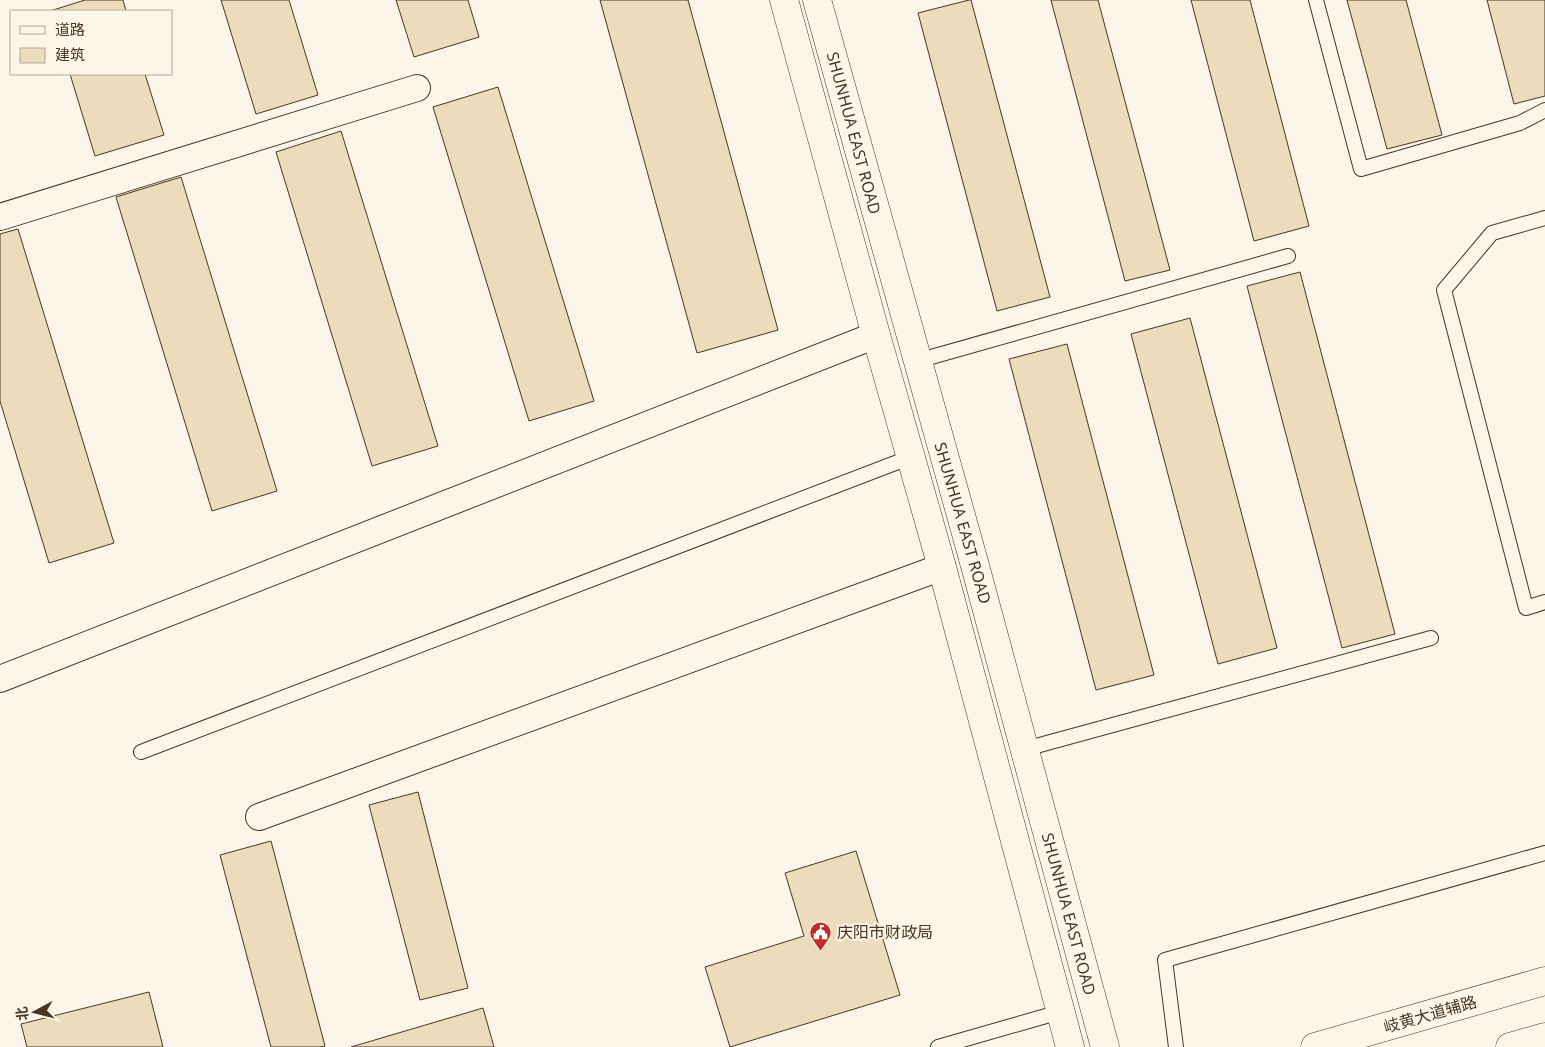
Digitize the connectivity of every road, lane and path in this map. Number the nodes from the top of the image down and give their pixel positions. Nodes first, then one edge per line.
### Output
1 (784, 0) edge
2 (817, 0) edge
3 (1316, 0) edge
4 (416, 88) dead end
5 (1545, 110) edge
6 (0, 217) edge
7 (1545, 218) edge
8 (1288, 256) dead end
9 (876, 335) junction
10 (917, 361) junction
11 (911, 457) junction
12 (942, 567) junction
13 (1545, 602) edge
14 (1431, 638) dead end
15 (0, 678) edge
16 (1025, 749) junction
17 (141, 752) dead end
18 (259, 817) dead end
19 (1545, 853) edge
20 (1545, 981) edge
21 (1060, 1012) junction
22 (1545, 1037) edge
23 (938, 1047) edge
24 (1070, 1047) edge
25 (1105, 1047) edge
26 (1176, 1047) edge
27 (1315, 1047) edge
28 (1510, 1047) edge

1 - 9 street, SHUNHUA EAST ROAD
2 - 10 street, SHUNHUA EAST ROAD
3 - 5 lane
4 - 6 street
7 - 13 lane
8 - 10 lane
9 - 11 street, SHUNHUA EAST ROAD
9 - 15 street
10 - 16 street, SHUNHUA EAST ROAD
11 - 12 street, SHUNHUA EAST ROAD
11 - 17 lane
12 - 18 street
12 - 21 street, SHUNHUA EAST ROAD
14 - 16 lane
16 - 25 street, SHUNHUA EAST ROAD
19 - 26 lane
20 - 27 street, 岐黄大道辅路
21 - 23 lane
21 - 24 street, SHUNHUA EAST ROAD
22 - 28 street

